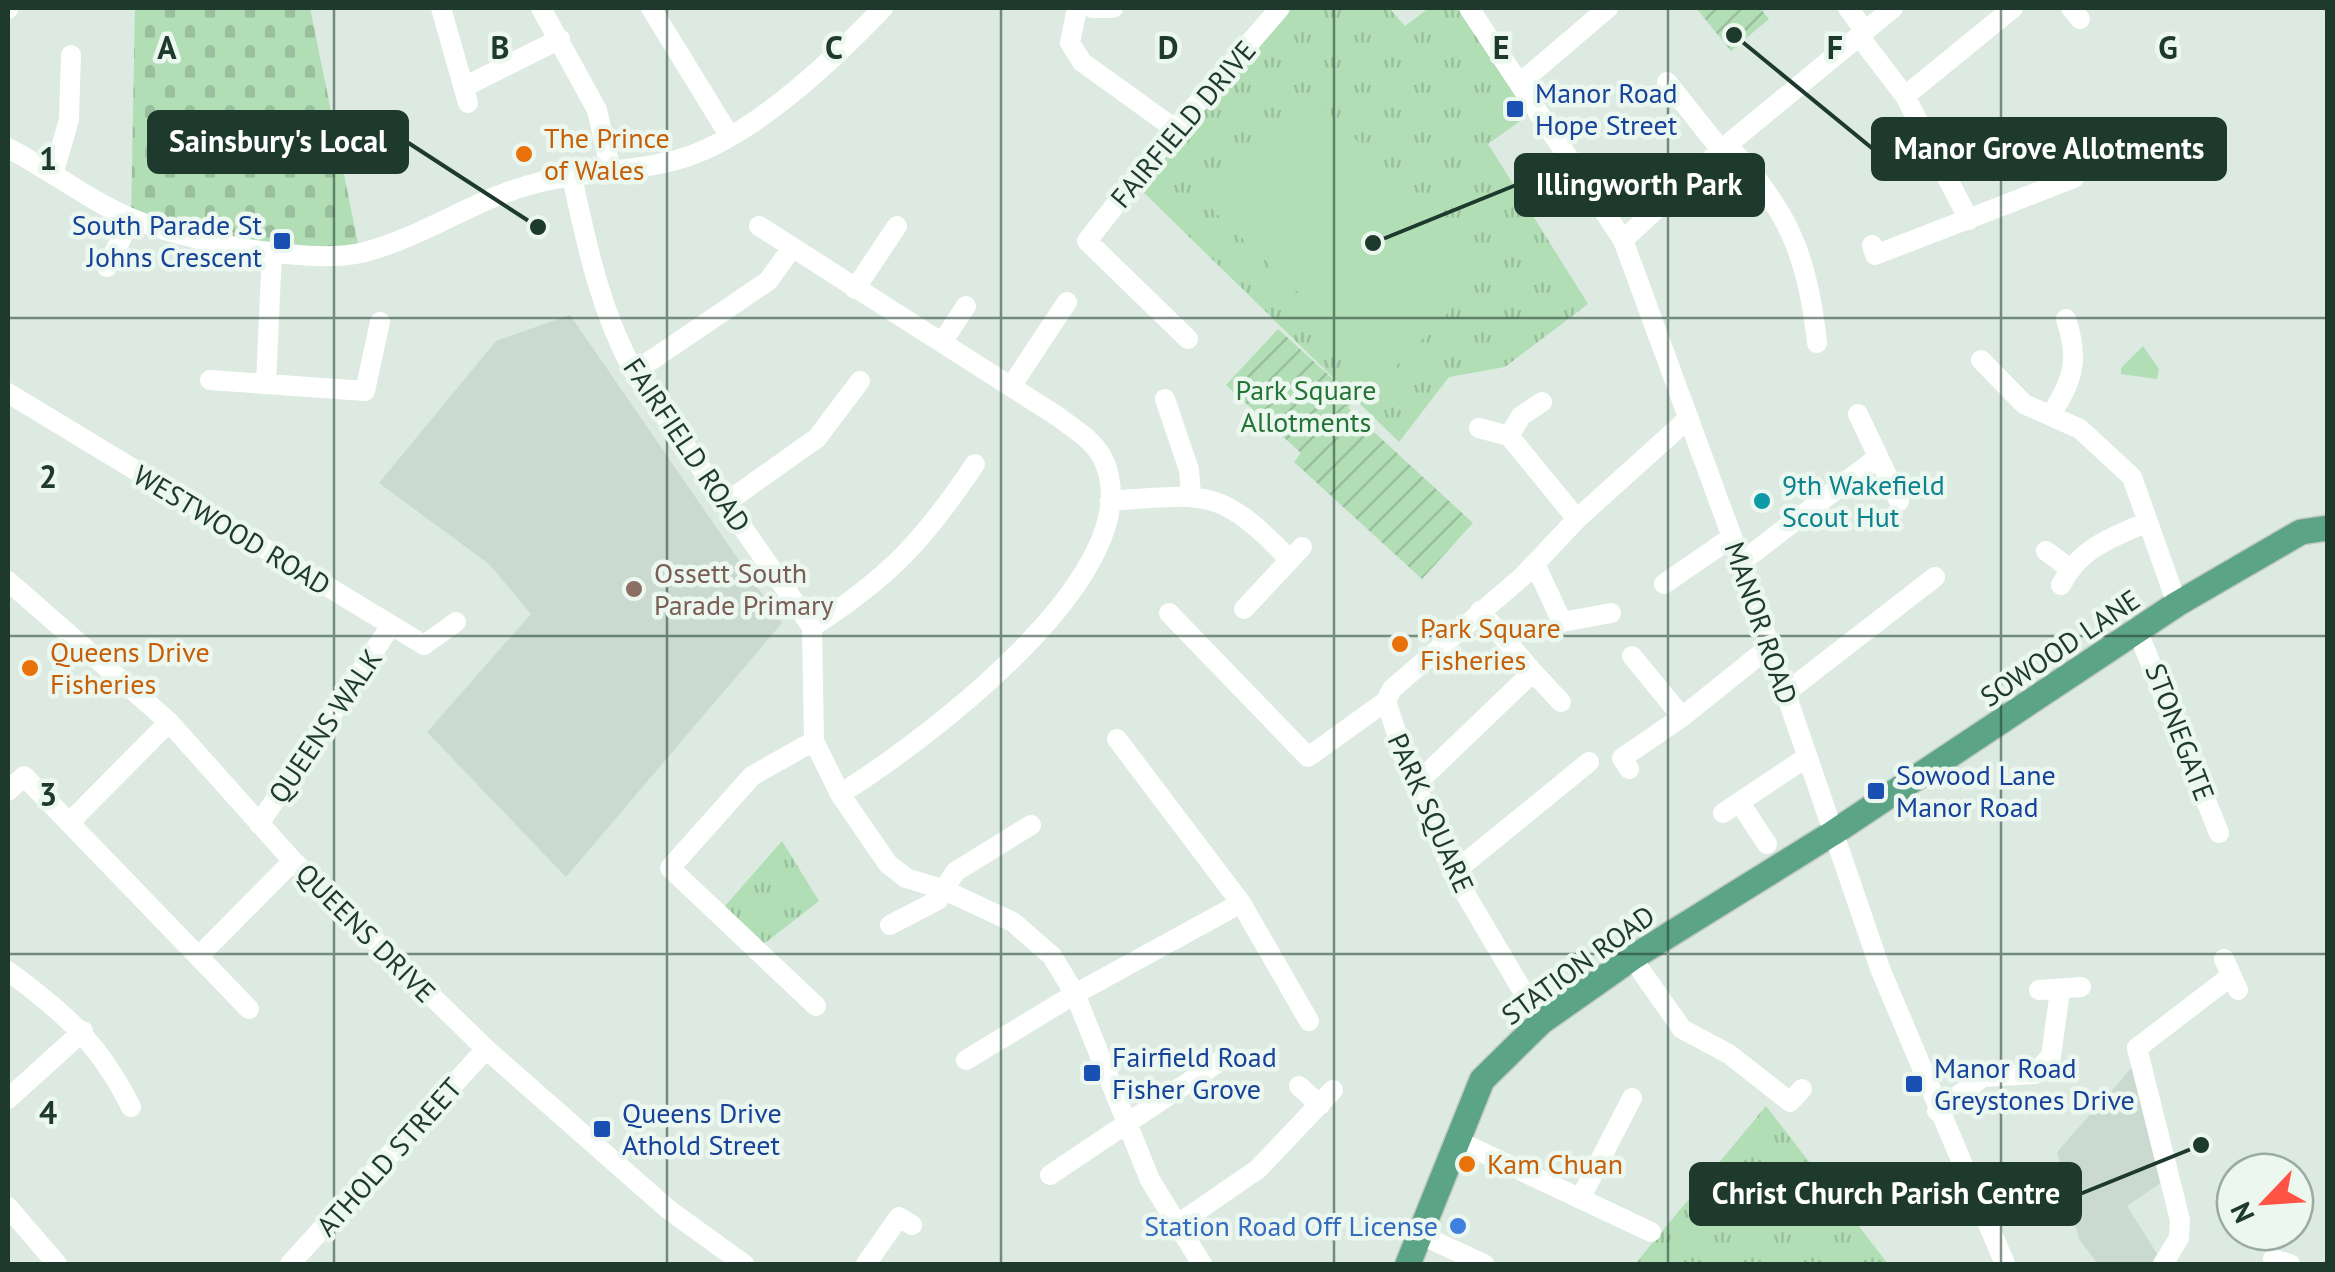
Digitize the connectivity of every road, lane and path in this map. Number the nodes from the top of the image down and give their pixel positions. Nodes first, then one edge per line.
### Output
1 (441, 8) edge
2 (541, 8) edge
3 (651, 8) edge
4 (882, 8) edge
5 (1077, 8) edge
6 (1092, 8) edge
7 (1113, 8) edge
8 (1280, 8) edge
9 (1471, 8) edge
10 (1608, 8) edge
11 (1848, 8) edge
12 (1893, 8) edge
13 (2012, 8) edge
14 (1862, 34) junction
15 (560, 39) junction
16 (71, 54) dead end
17 (1667, 82) dead end
18 (1520, 83) junction
19 (1905, 96) junction
20 (1175, 129) junction
21 (729, 135) junction
22 (8, 148) edge
23 (1724, 148) junction
24 (54, 171) junction
25 (611, 171) junction
26 (572, 177) junction
27 (2074, 178) dead end
28 (131, 218) junction
29 (1969, 220) junction
30 (759, 226) dead end
31 (897, 226) dead end
32 (97, 236) dead end
33 (1623, 240) junction
34 (1872, 244) dead end
35 (118, 246) junction
36 (792, 248) junction
37 (272, 251) junction
38 (107, 267) dead end
39 (855, 289) junction
40 (1067, 302) dead end
41 (966, 306) dead end
42 (2066, 319) dead end
43 (380, 322) dead end
44 (1188, 340) dead end
45 (943, 342) junction
46 (1817, 343) dead end
47 (1981, 360) dead end
48 (634, 372) junction
49 (210, 380) dead end
50 (860, 381) dead end
51 (266, 383) junction
52 (1012, 385) junction
53 (8, 394) edge
54 (1165, 398) dead end
55 (1542, 402) dead end
56 (1858, 414) dead end
57 (2051, 414) junction
58 (1688, 418) junction
59 (1479, 428) dead end
60 (1509, 436) junction
61 (1877, 458) junction
62 (975, 464) dead end
63 (1192, 494) junction
64 (1110, 501) junction
65 (1899, 502) dead end
66 (724, 504) junction
67 (1578, 519) junction
68 (2145, 523) junction
69 (2328, 528) edge
70 (1732, 537) junction
71 (2046, 551) dead end
72 (1740, 563) junction
73 (1535, 564) junction
74 (1935, 577) dead end
75 (8, 581) edge
76 (1664, 584) dead end
77 (2177, 604) junction
78 (1244, 609) dead end
79 (1480, 611) junction
80 (1169, 612) dead end
81 (1612, 613) dead end
82 (456, 622) dead end
83 (812, 626) junction
84 (390, 627) junction
85 (2138, 632) junction
86 (1768, 648) junction
87 (1632, 656) dead end
88 (1534, 672) junction
89 (1784, 694) junction
90 (1386, 701) junction
91 (1561, 702) dead end
92 (1682, 717) junction
93 (169, 722) junction
94 (1117, 739) dead end
95 (814, 740) junction
96 (1807, 757) junction
97 (1589, 762) dead end
98 (1629, 769) dead end
99 (1414, 785) junction
100 (8, 791) edge
101 (840, 794) junction
102 (69, 823) junction
103 (259, 824) junction
104 (1032, 825) dead end
105 (1832, 833) junction
106 (2218, 834) dead end
107 (1767, 844) dead end
108 (293, 862) junction
109 (1453, 873) junction
110 (942, 888) junction
111 (1241, 903) junction
112 (890, 925) dead end
113 (198, 956) junction
114 (1632, 958) junction
115 (8, 970) edge
116 (2231, 975) dead end
117 (2060, 990) dead end
118 (1075, 994) junction
119 (816, 1006) dead end
120 (249, 1009) dead end
121 (1309, 1021) dead end
122 (1541, 1022) junction
123 (83, 1031) junction
124 (486, 1048) junction
125 (966, 1060) dead end
126 (1223, 1060) dead end
127 (1299, 1086) dead end
128 (1802, 1089) dead end
129 (1632, 1098) dead end
130 (8, 1100) edge
131 (132, 1110) dead end
132 (1938, 1111) junction
133 (1128, 1126) junction
134 (1456, 1140) junction
135 (1050, 1175) dead end
136 (1580, 1200) junction
137 (8, 1207) edge
138 (1178, 1224) junction
139 (912, 1225) dead end
140 (1651, 1232) dead end
141 (1420, 1234) junction
142 (1194, 1262) edge
143 (57, 1264) edge
144 (290, 1264) edge
145 (744, 1264) edge
146 (866, 1264) edge
147 (1408, 1264) edge
148 (1484, 1264) edge
149 (2005, 1264) edge
150 (2163, 1264) edge

1 - 15 street
2 - 15 street
3 - 21 street
4 - 21 street
5 - 20 street
6 - 7 street
8 - 20 street, FAIRFIELD DRIVE
9 - 18 street, MANOR ROAD
10 - 18 street
11 - 14 street
12 - 14 street
13 - 19 street
14 - 19 street
14 - 23 street
15 - 25 street
16 - 24 street
17 - 23 street
18 - 33 street, MANOR ROAD
19 - 29 street
20 - 44 street, FAIRFIELD DRIVE
21 - 25 street
22 - 24 street
23 - 33 street
23 - 46 street
24 - 28 street
25 - 26 street
26 - 37 street
26 - 48 street, FAIRFIELD ROAD
27 - 29 street
28 - 35 street
28 - 37 street
29 - 34 street
30 - 36 street
31 - 39 street
32 - 35 street
33 - 58 street, MANOR ROAD
35 - 38 street
36 - 39 street
36 - 48 street
37 - 51 street
39 - 45 street
40 - 52 street
41 - 45 street
42 - 57 street
43 - 51 street
45 - 52 street
47 - 57 street
48 - 66 street, FAIRFIELD ROAD
49 - 51 street
50 - 66 street
52 - 64 street
53 - 84 street, WESTWOOD ROAD
54 - 63 street
55 - 60 street
56 - 61 street
57 - 68 street
58 - 67 street, PARK SQUARE
58 - 70 street, MANOR ROAD
59 - 60 street
60 - 67 street
61 - 65 street
61 - 72 street
62 - 83 street
63 - 64 street
63 - 78 street
64 - 101 street
66 - 83 street, FAIRFIELD ROAD
67 - 73 street, PARK SQUARE
68 - 71 street
68 - 77 street
69 - 77 main road, SOWOOD LANE
70 - 72 street, MANOR ROAD
70 - 76 street
72 - 86 street, MANOR ROAD
73 - 79 street, PARK SQUARE
73 - 81 street
74 - 89 street
75 - 93 street, QUEENS DRIVE
77 - 85 main road, SOWOOD LANE
79 - 88 street
79 - 90 street, PARK SQUARE
80 - 90 street
82 - 84 street, WESTWOOD ROAD
83 - 95 street
84 - 103 street, QUEENS WALK
85 - 105 main road, SOWOOD LANE
85 - 106 street, STONEGATE
86 - 89 street, MANOR ROAD
86 - 92 street
87 - 92 street
88 - 91 street
88 - 99 street
89 - 96 street, MANOR ROAD
90 - 99 street, PARK SQUARE
92 - 98 street
93 - 102 street
93 - 103 street, QUEENS DRIVE
94 - 111 street
95 - 101 street
95 - 119 street
96 - 105 street, MANOR ROAD
96 - 107 street
97 - 109 street
99 - 109 street, PARK SQUARE
100 - 102 street
101 - 110 street
102 - 113 street
103 - 108 street, QUEENS DRIVE
104 - 110 street
105 - 114 main road, STATION ROAD
105 - 132 street, MANOR ROAD
108 - 113 street
108 - 124 street, QUEENS DRIVE
109 - 122 street, PARK SQUARE
110 - 112 street
110 - 118 street
111 - 118 street
111 - 121 street
113 - 120 street
114 - 122 main road, STATION ROAD
114 - 128 street
115 - 123 street
116 - 150 street
117 - 132 street
118 - 125 street
118 - 133 street
122 - 134 main road, STATION ROAD
123 - 130 street
123 - 131 street
124 - 144 street, ATHOLD STREET
124 - 145 street, QUEENS DRIVE
126 - 133 street
127 - 138 street
129 - 136 street
132 - 149 street, MANOR ROAD
133 - 135 street
133 - 138 street
134 - 136 street
134 - 141 main road, STATION ROAD
136 - 140 street
137 - 143 street
138 - 142 street
139 - 146 street
141 - 147 main road, STATION ROAD
141 - 148 street

